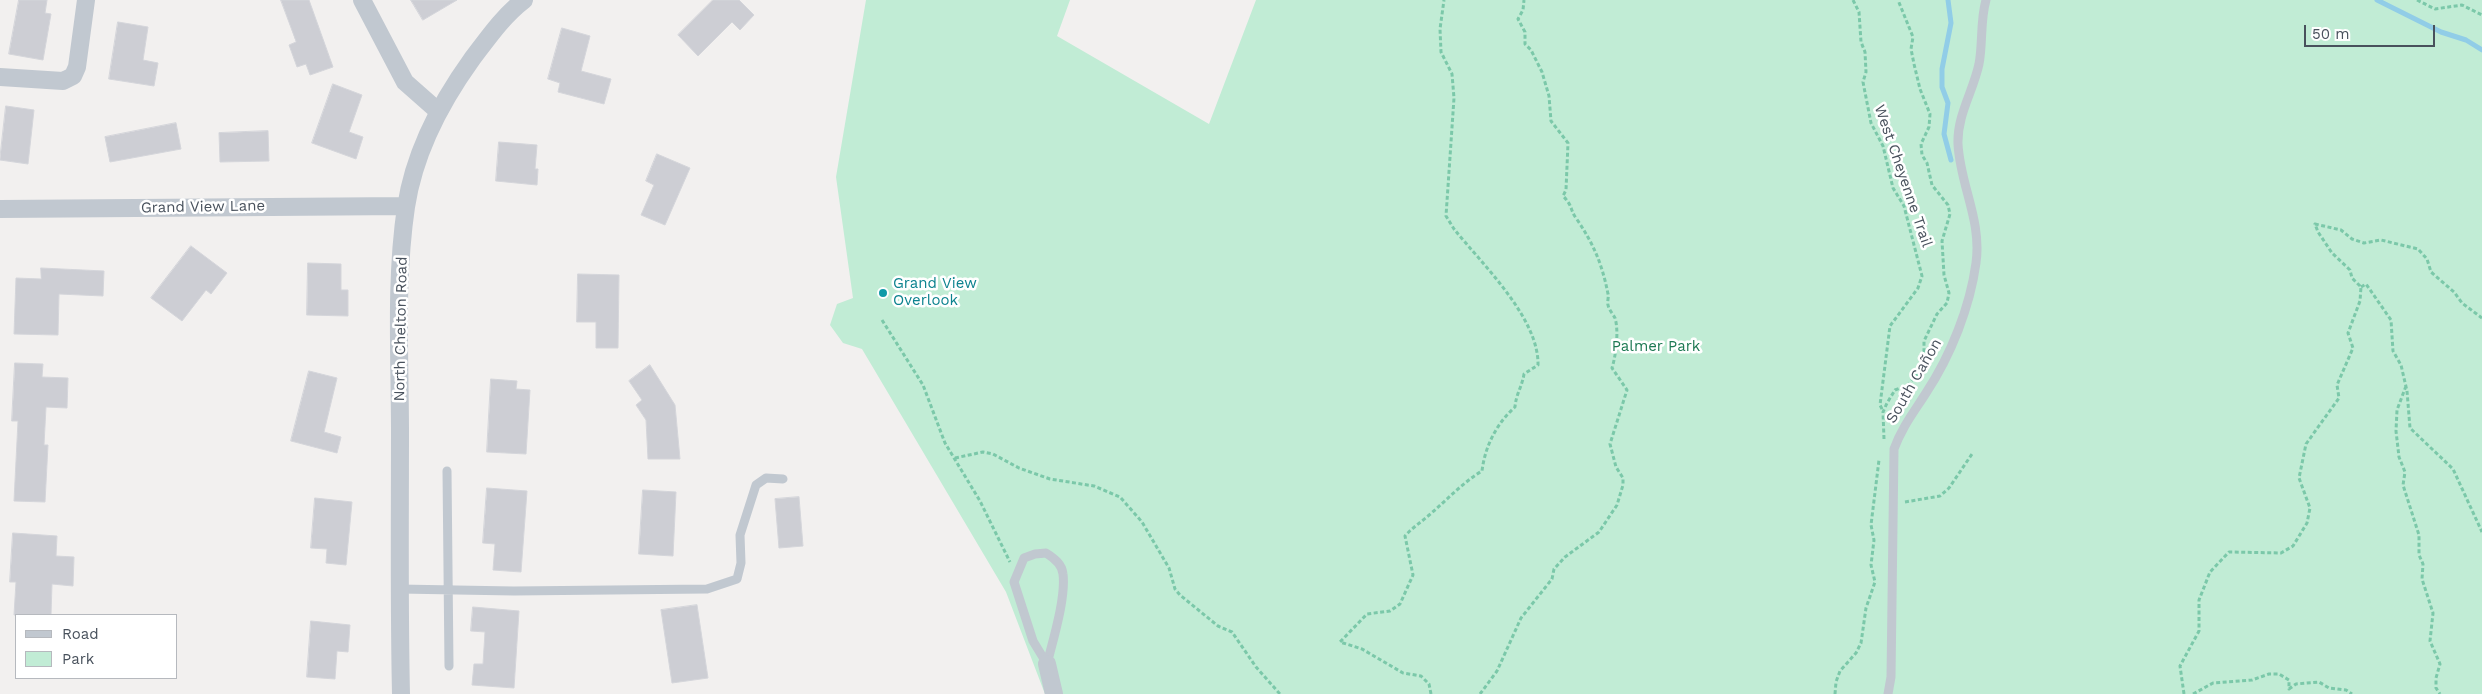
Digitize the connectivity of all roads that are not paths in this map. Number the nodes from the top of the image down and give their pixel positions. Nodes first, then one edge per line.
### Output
1 (86, 0) edge
2 (362, 0) edge
3 (524, 0) edge
4 (1986, 0) edge
5 (0, 77) edge
6 (439, 112) junction
7 (406, 206) junction
8 (0, 209) edge
9 (447, 472) dead end
10 (783, 479) dead end
11 (399, 589) junction
12 (449, 590) junction
13 (1047, 664) junction
14 (449, 666) dead end
15 (401, 694) edge
16 (1054, 694) edge
17 (1888, 694) edge

1 - 5 street
2 - 6 street
3 - 6 street, North Chelton Road
4 - 17 lane, South Cañon
6 - 7 street, North Chelton Road
7 - 8 street, Grand View Lane
7 - 11 street, North Chelton Road
9 - 12 lane
10 - 12 lane
11 - 12 lane
11 - 15 street, North Chelton Road
12 - 14 lane
13 - 13 lane
13 - 16 street

